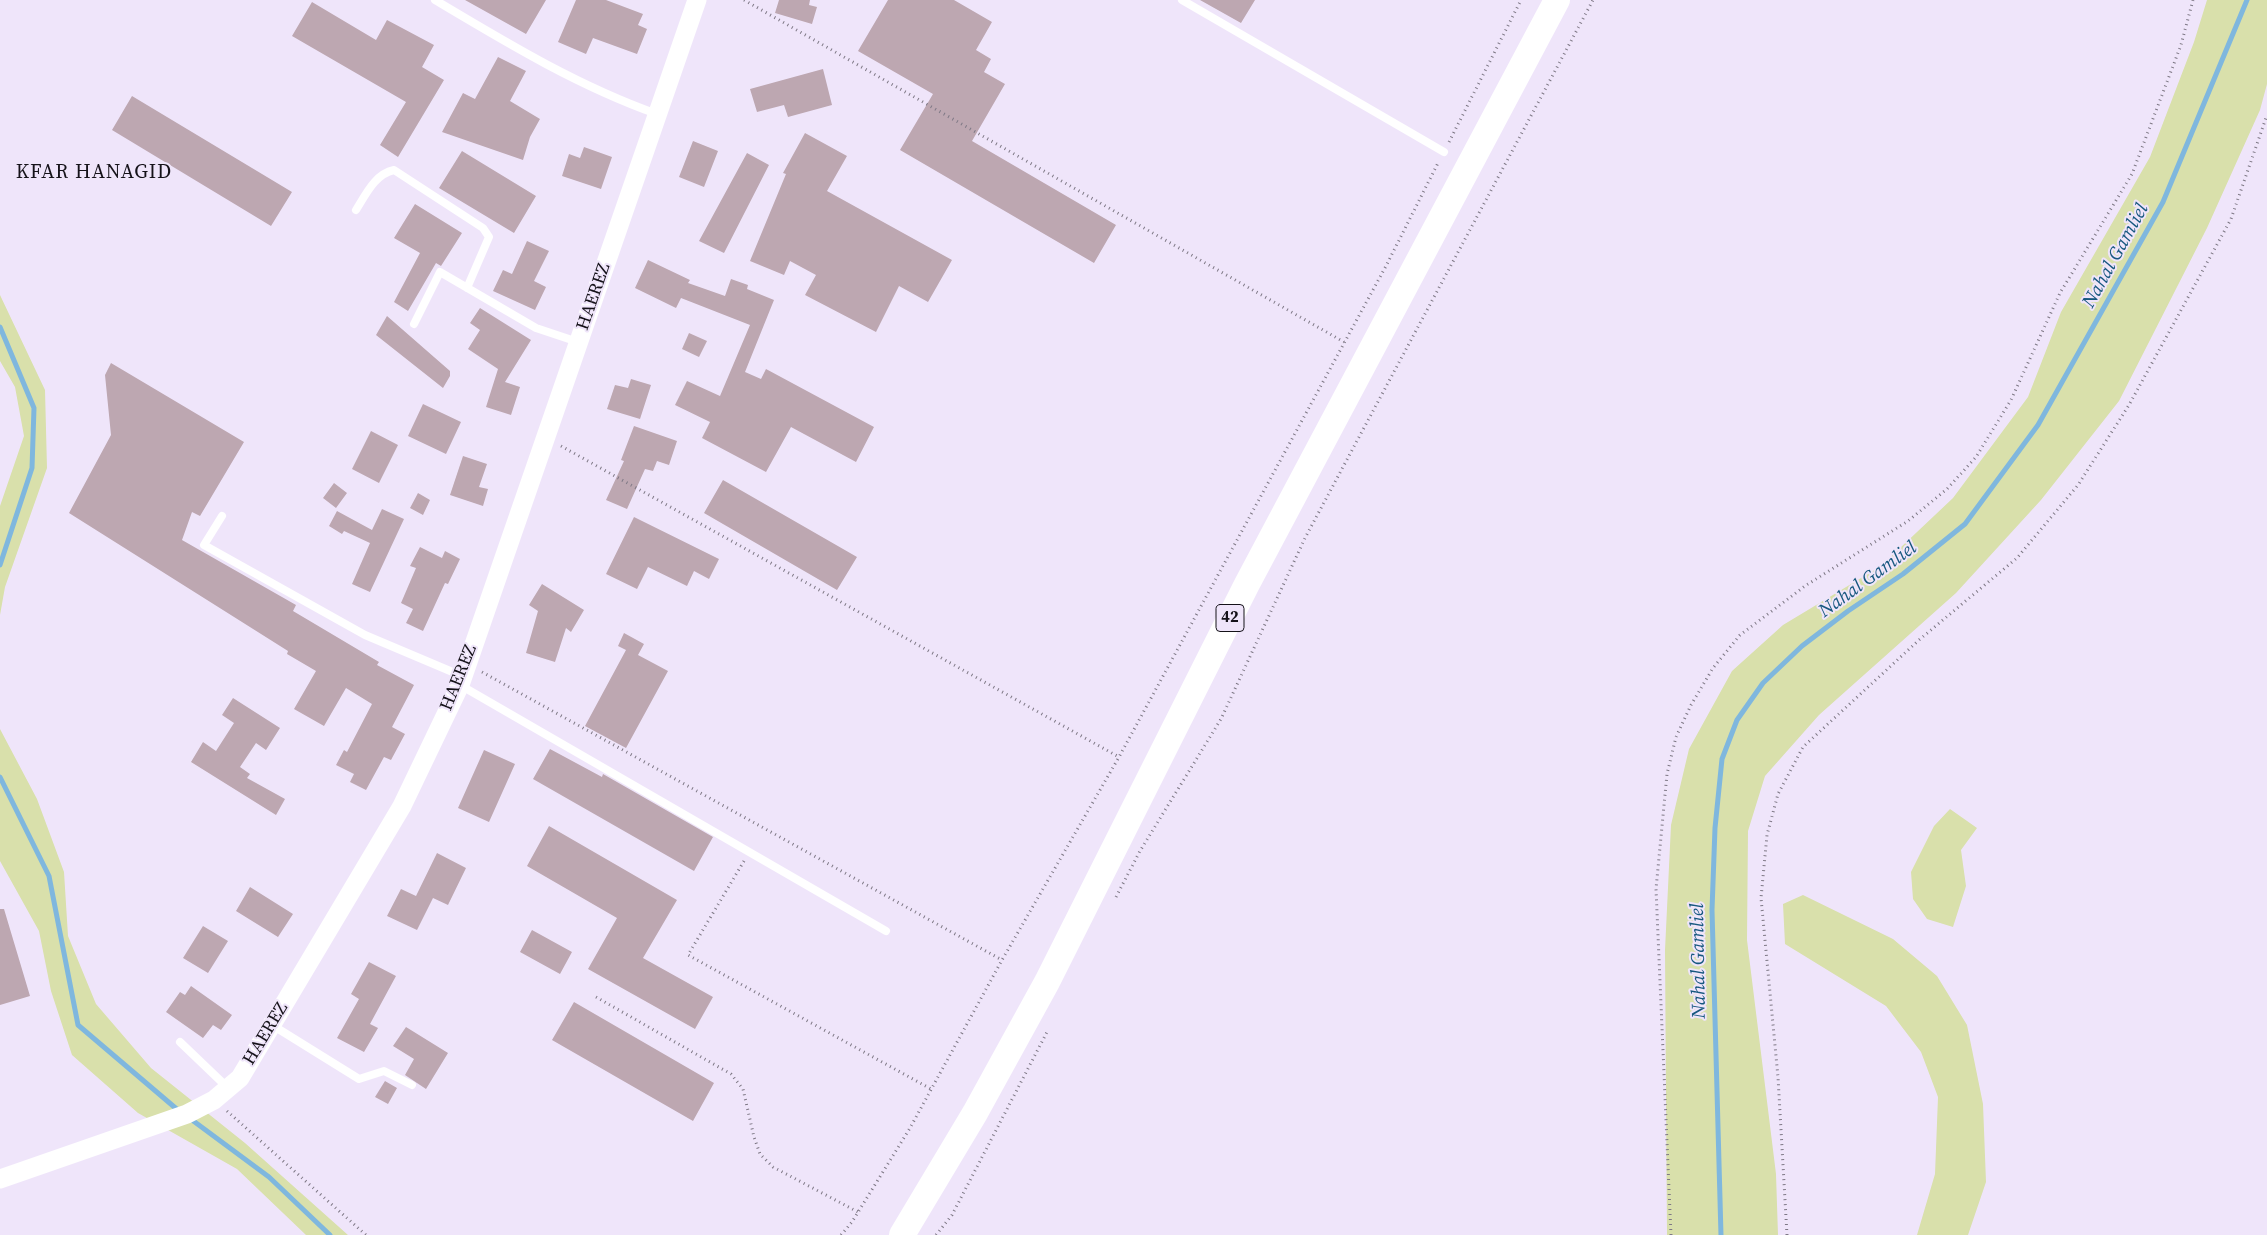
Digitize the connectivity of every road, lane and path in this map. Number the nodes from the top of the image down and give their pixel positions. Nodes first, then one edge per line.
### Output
1 (435, 0) edge
2 (697, 0) edge
3 (744, 0) edge
4 (1182, 0) edge
5 (1521, 0) edge
6 (1557, 0) edge
7 (1593, 0) edge
8 (2192, 0) edge
9 (657, 114) junction
10 (2267, 115) edge
11 (1444, 152) junction
12 (356, 210) dead end
13 (467, 288) junction
14 (414, 324) dead end
15 (578, 342) junction
16 (1344, 342) junction
17 (545, 437) junction
18 (222, 516) dead end
19 (463, 675) junction
20 (1119, 758) junction
21 (749, 852) junction
22 (1112, 904) dead end
23 (886, 931) dead end
24 (1002, 960) junction
25 (596, 997) dead end
26 (272, 1024) junction
27 (1048, 1028) dead end
28 (180, 1042) dead end
29 (412, 1085) dead end
30 (931, 1089) junction
31 (221, 1094) junction
32 (0, 1179) edge
33 (858, 1212) junction
34 (366, 1235) edge
35 (841, 1235) edge
36 (902, 1235) edge
37 (936, 1235) edge
38 (1671, 1235) edge
39 (1788, 1235) edge

1 - 9 lane
2 - 9 street, HAEREZ
3 - 16 path
4 - 11 lane
5 - 11 path
6 - 36 highway, 42
7 - 22 path
8 - 38 path
9 - 15 street, HAEREZ
10 - 39 path
11 - 16 path
12 - 13 lane
13 - 14 lane
13 - 15 lane
15 - 17 street, HAEREZ
16 - 20 path
17 - 19 street, HAEREZ
17 - 20 path
18 - 19 lane
19 - 21 lane
19 - 24 path
19 - 26 street, HAEREZ
20 - 24 path
21 - 23 lane
21 - 30 path
24 - 30 path
25 - 33 path
26 - 29 lane
26 - 31 street, HAEREZ
27 - 37 path
28 - 31 lane
30 - 33 path
31 - 32 street, HAEREZ
31 - 34 path
33 - 35 path

